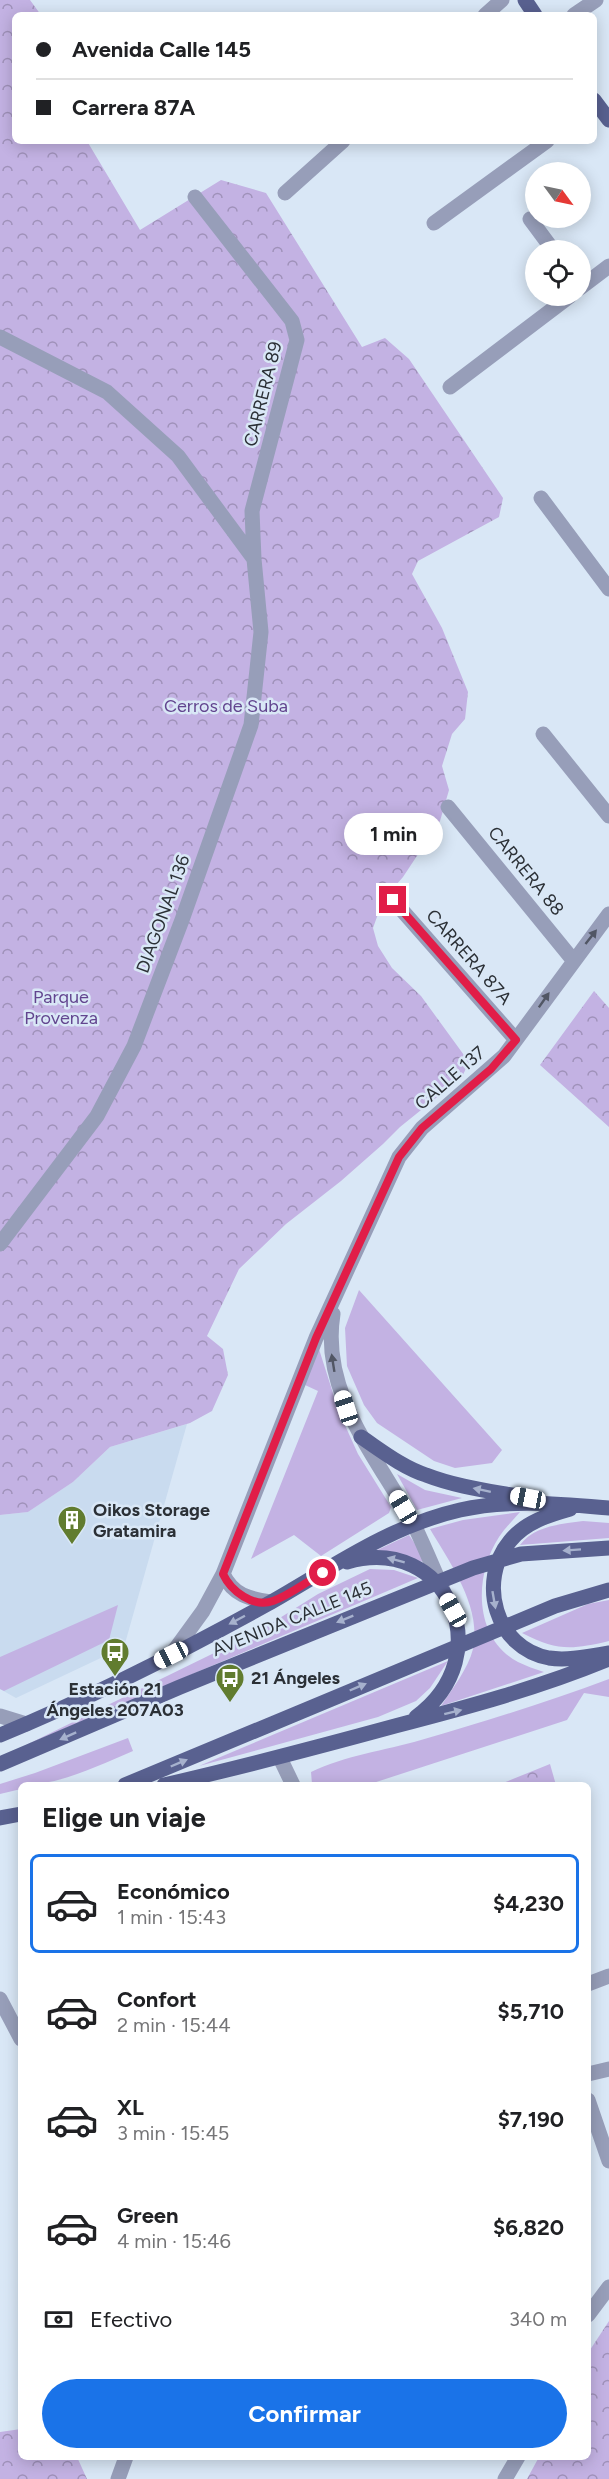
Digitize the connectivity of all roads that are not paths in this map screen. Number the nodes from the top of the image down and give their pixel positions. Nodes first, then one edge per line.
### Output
1 (502, 0) edge
2 (596, 0) edge
3 (488, 12) edge
4 (578, 12) edge
5 (597, 106) edge
6 (609, 120) edge
7 (341, 144) edge
8 (543, 144) edge
9 (285, 193) dead end
10 (195, 196) dead end
11 (434, 223) dead end
12 (609, 266) edge
13 (591, 280) edge
14 (557, 306) edge
15 (0, 337) edge
16 (450, 387) dead end
17 (542, 498) dead end
18 (254, 559) junction
19 (609, 589) edge
20 (543, 734) dead end
21 (448, 807) dead end
22 (609, 816) edge
23 (393, 900) dead end
24 (609, 914) edge
25 (573, 960) junction
26 (516, 1040) junction
27 (0, 1245) edge
28 (340, 1285) junction
29 (361, 1437) junction
30 (560, 1505) junction
31 (579, 1506) junction
32 (609, 1508) edge
33 (413, 1524) junction
34 (609, 1548) edge
35 (223, 1574) junction
36 (307, 1581) junction
37 (609, 1590) edge
38 (443, 1592) junction
39 (271, 1602) junction
40 (609, 1653) edge
41 (171, 1655) junction
42 (609, 1659) edge
43 (0, 1716) edge
44 (26, 1724) junction
45 (396, 1726) junction
46 (0, 1735) edge
47 (280, 1758) junction
48 (0, 1764) edge
49 (132, 1782) edge
50 (177, 1782) edge
51 (292, 1782) edge
52 (18, 1815) edge
53 (0, 1818) edge
54 (609, 1976) edge
55 (591, 1983) edge
56 (0, 1999) edge
57 (18, 2033) edge
58 (609, 2069) edge
59 (591, 2073) edge
60 (592, 2125) edge
61 (608, 2155) edge
62 (609, 2287) edge
63 (591, 2310) edge
64 (125, 2460) edge
65 (516, 2460) edge
66 (118, 2479) edge
67 (505, 2479) edge

1 - 3 street
2 - 4 street
5 - 6 main road
7 - 9 street
8 - 11 street
10 - 18 street, CARRERA 89
12 - 13 street
14 - 16 street
15 - 18 street
17 - 19 street
18 - 27 street, DIAGONAL 136
20 - 22 street
21 - 25 street, CARRERA 88
23 - 26 street, CARRERA 87A
25 -> 24 street, CALLE 137
26 -> 25 street, CALLE 137
26 - 28 street, CALLE 137
29 -> 28 street, CALLE 137
28 - 35 street, CALLE 137
30 -> 29 main road
29 - 33 street, CALLE 137
30 - 31 main road, AVENIDA CALLE 145
30 - 33 main road, AVENIDA CALLE 145
31 - 32 main road, AVENIDA CALLE 145
31 -> 40 main road
33 - 36 main road, AVENIDA CALLE 145
33 - 38 street, CALLE 137
34 -> 48 main road, AVENIDA CALLE 145
35 - 39 street
35 - 41 street, CALLE 137
38 -> 36 main road
36 - 39 main road, AVENIDA CALLE 145
49 -> 37 main road
38 - 45 main road
39 -> 41 main road, AVENIDA CALLE 145
41 - 44 main road, AVENIDA CALLE 145
45 -> 42 main road
43 - 44 street
44 - 46 main road, AVENIDA CALLE 145
45 - 47 main road
47 - 50 main road
47 - 51 street
52 - 53 main road
54 - 55 street
56 - 57 street
58 - 59 street
60 - 61 street
62 - 63 street
64 - 66 street
65 - 67 street

